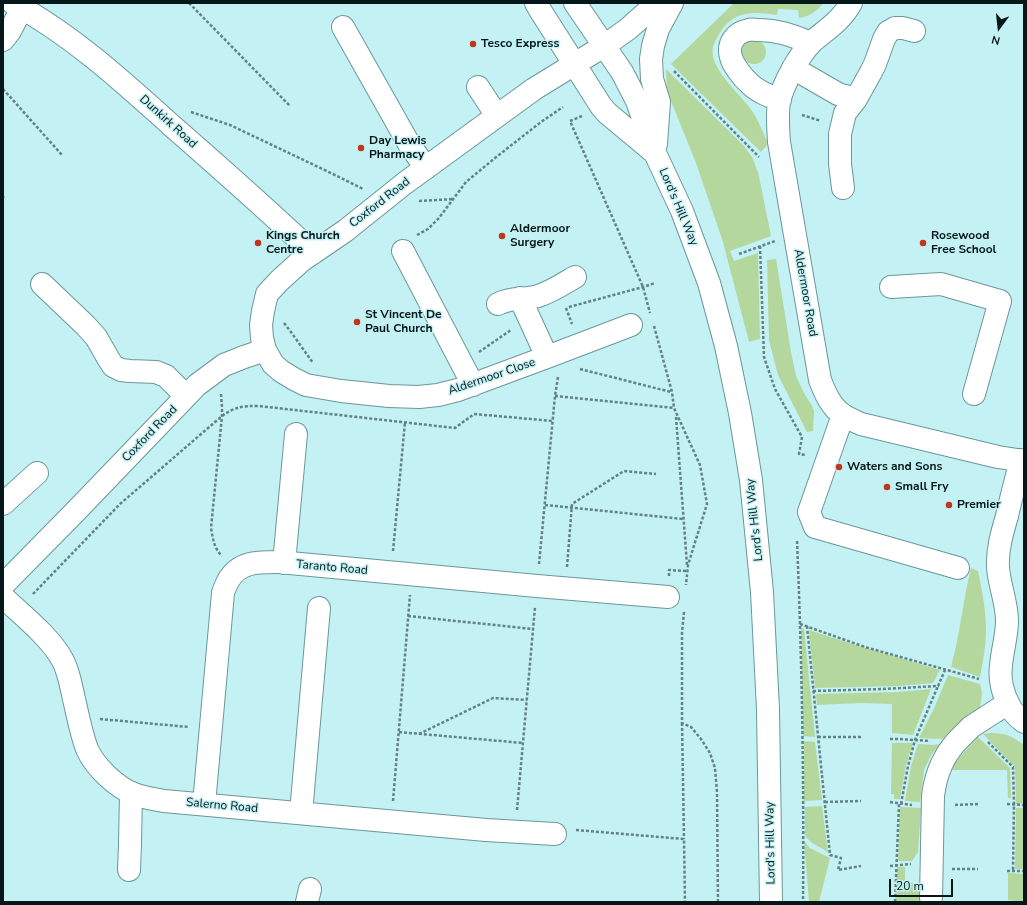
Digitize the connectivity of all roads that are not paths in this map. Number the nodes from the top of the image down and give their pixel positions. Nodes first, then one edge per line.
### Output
1 (536, 3) edge
2 (575, 3) edge
3 (657, 3) edge
4 (672, 3) edge
5 (852, 3) edge
6 (18, 6) edge
7 (343, 28) dead end
8 (914, 31) dead end
9 (3, 40) edge
10 (812, 43) junction
11 (604, 46) junction
12 (574, 64) junction
13 (793, 68) junction
14 (478, 87) dead end
15 (856, 99) junction
16 (780, 100) junction
17 (497, 116) junction
18 (655, 153) junction
19 (426, 168) junction
20 (843, 188) dead end
21 (403, 251) road end
22 (313, 253) junction
23 (575, 278) dead end
24 (42, 284) dead end
25 (891, 287) dead end
26 (520, 298) junction
27 (498, 304) dead end
28 (631, 325) dead end
29 (265, 350) junction
30 (547, 357) junction
31 (473, 385) junction
32 (974, 394) dead end
33 (186, 396) junction
34 (843, 415) junction
35 (296, 434) dead end
36 (1022, 461) edge
37 (37, 473) dead end
38 (3, 504) edge
39 (284, 563) junction
40 (958, 568) dead end
41 (3, 585) edge
42 (668, 597) dead end
43 (10, 604) edge
44 (319, 608) dead end
45 (1008, 703) junction
46 (1024, 722) edge
47 (131, 793) junction
48 (204, 804) junction
49 (300, 813) junction
50 (555, 834) road end
51 (128, 870) dead end
52 (931, 898) dead end
53 (772, 902) edge

1 - 12 street, Lord's Hill Way
2 - 11 street, Lord's Hill Way
3 - 11 street, Coxford Road
4 - 18 street
5 - 10 street, Aldermoor Road
6 - 9 street
6 - 22 street, Dunkirk Road
7 - 19 street
8 - 15 street
10 - 13 street, Aldermoor Road
10 - 16 street
11 - 12 street, Coxford Road
11 - 18 street, Lord's Hill Way
12 - 17 street, Coxford Road
12 - 18 street, Lord's Hill Way
13 - 15 street
13 - 16 street, Aldermoor Road
14 - 17 street
15 - 20 street
16 - 34 street, Aldermoor Road
17 - 19 street, Coxford Road
18 - 53 street, Lord's Hill Way
19 - 22 street, Coxford Road
21 - 31 street
22 - 29 street, Coxford Road
23 - 26 street
24 - 33 street
25 - 32 street
26 - 27 street
26 - 30 street
28 - 30 street, Aldermoor Close
29 - 31 street, Aldermoor Close
29 - 33 street, Coxford Road
30 - 31 street, Aldermoor Close
33 - 41 street, Coxford Road
34 - 36 street, Aldermoor Road
34 - 40 street
35 - 39 street
36 - 45 street
37 - 38 street
39 - 42 street, Taranto Road
39 - 48 street, Taranto Road
43 - 47 street, Salerno Road
44 - 49 street
45 - 46 street
45 - 52 street
47 - 48 street, Salerno Road
47 - 51 street
48 - 49 street, Salerno Road
49 - 50 street, Salerno Road

